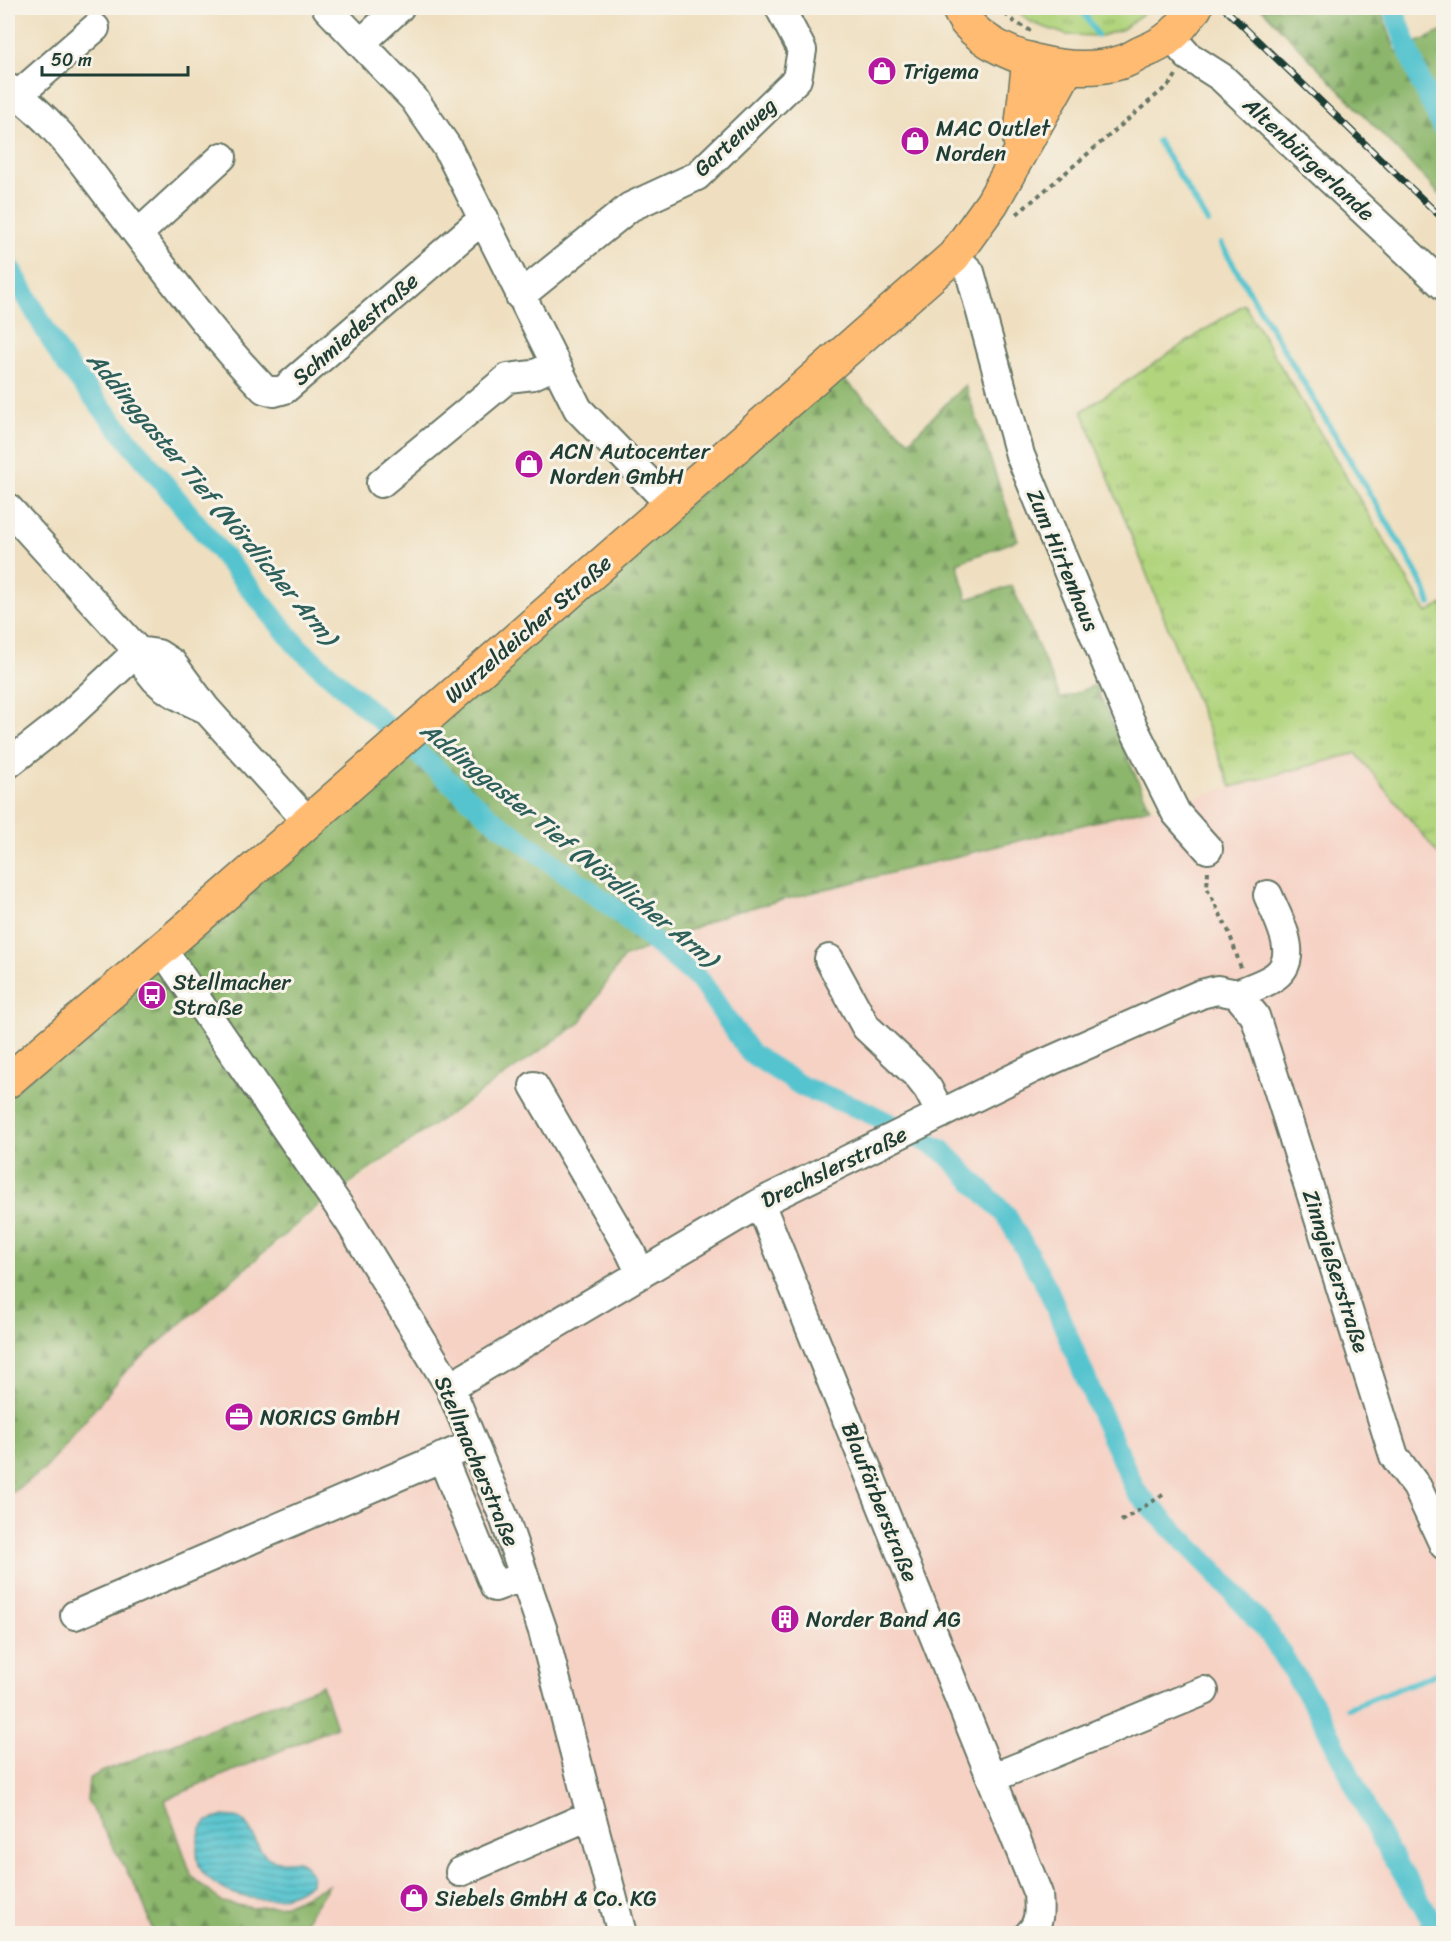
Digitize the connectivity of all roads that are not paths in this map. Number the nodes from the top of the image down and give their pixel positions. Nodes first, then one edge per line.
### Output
1 (327, 8) edge
2 (399, 8) edge
3 (780, 8) edge
4 (958, 8) edge
5 (984, 8) edge
6 (1195, 8) edge
7 (95, 28) dead end
8 (361, 43) junction
9 (1179, 46) junction
10 (1034, 47) junction
11 (1068, 67) junction
12 (13, 92) edge
13 (1019, 152) junction
14 (222, 157) dead end
15 (484, 218) junction
16 (138, 234) junction
17 (954, 256) junction
18 (1443, 286) edge
19 (520, 296) junction
20 (555, 365) junction
21 (381, 483) dead end
22 (670, 504) junction
23 (8, 508) edge
24 (138, 651) junction
25 (8, 764) edge
26 (308, 822) junction
27 (1208, 849) road end
28 (1268, 895) dead end
29 (162, 949) junction
30 (829, 959) dead end
31 (1237, 994) junction
32 (8, 1082) edge
33 (534, 1086) dead end
34 (931, 1119) junction
35 (760, 1203) junction
36 (641, 1274) junction
37 (450, 1388) junction
38 (473, 1444) junction
39 (442, 1457) junction
40 (1443, 1545) edge
41 (524, 1575) junction
42 (75, 1615) dead end
43 (1204, 1691) dead end
44 (992, 1778) junction
45 (591, 1815) junction
46 (460, 1872) dead end
47 (621, 1934) edge
48 (1029, 1934) edge

1 - 8 street
2 - 8 street
3 - 19 street, Gartenweg
4 - 10 main road
5 - 10 main road
6 - 9 main road
7 - 12 street, Schmiedestraße
8 - 15 street
9 - 11 main road
9 - 18 street, Altenbürgerlande
10 - 11 main road
10 - 13 main road, Wurzeldeicher Straße
11 - 13 main road, Wurzeldeicher Straße
12 - 16 street, Schmiedestraße
13 - 17 main road, Wurzeldeicher Straße
14 - 16 street
15 - 16 street, Schmiedestraße
15 - 19 street
17 - 22 main road, Wurzeldeicher Straße
17 - 27 street, Zum Hirtenhaus
19 - 20 street
20 - 21 street
20 - 22 street
22 - 26 main road, Wurzeldeicher Straße
23 - 24 street
24 - 25 street
24 - 26 street
26 - 29 main road, Wurzeldeicher Straße
28 - 31 street
29 - 32 main road, Wurzeldeicher Straße
29 - 37 street, Stellmacherstraße
30 - 34 street
31 - 34 street, Drechslerstraße
31 - 40 street, Zinngießerstraße
33 - 36 street
34 - 35 street, Drechslerstraße
35 - 36 street, Drechslerstraße
35 - 44 street, Blaufärberstraße
36 - 37 street, Drechslerstraße
37 - 38 street, Stellmacherstraße
38 - 39 street
38 - 41 street, Stellmacherstraße
39 - 41 street
39 - 42 street
41 - 45 street, Stellmacherstraße
43 - 44 street
44 - 48 street, Blaufärberstraße
45 - 46 street
45 - 47 street, Stellmacherstraße

